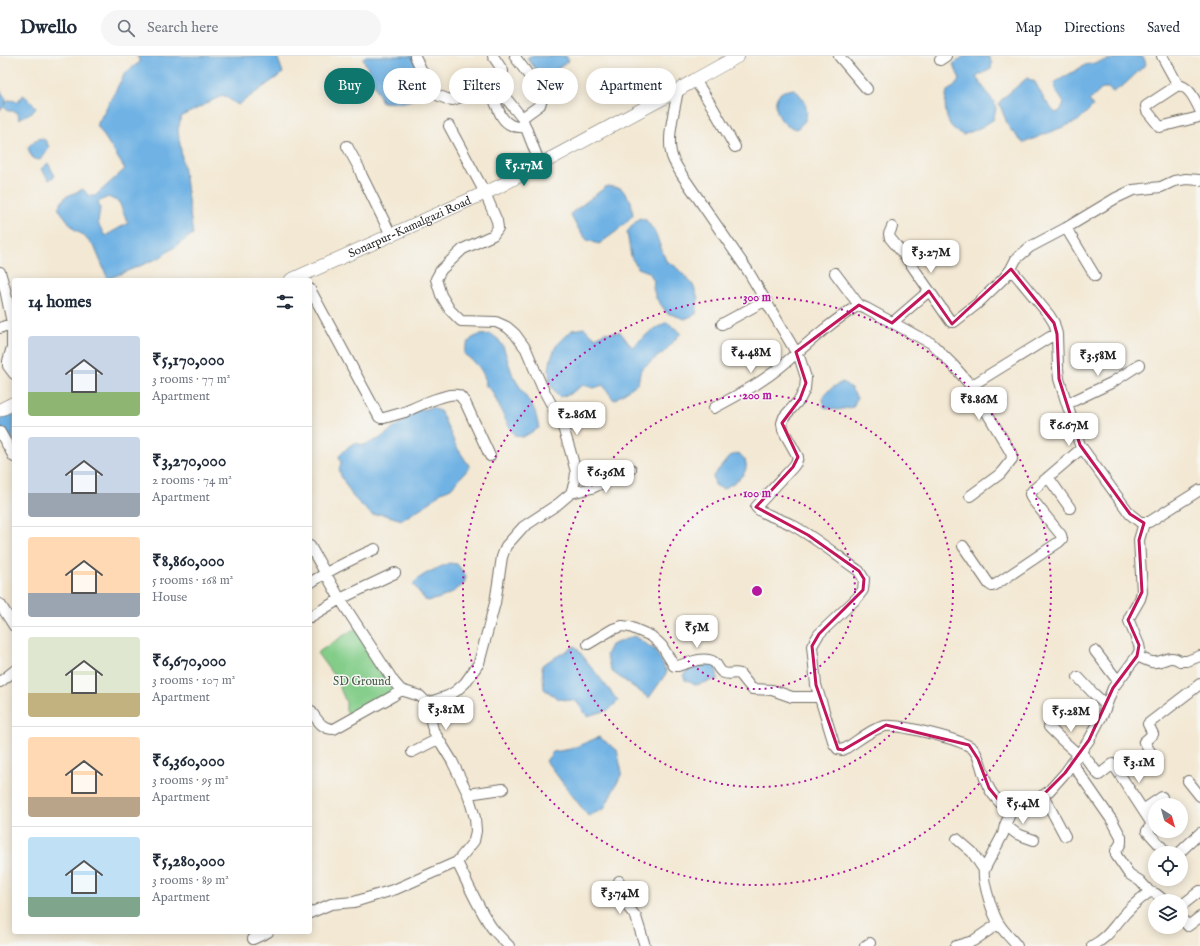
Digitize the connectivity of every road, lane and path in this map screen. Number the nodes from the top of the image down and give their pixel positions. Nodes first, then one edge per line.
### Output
1 (416, 56) edge
2 (493, 56) edge
3 (516, 56) edge
4 (738, 56) edge
5 (839, 56) edge
6 (1162, 56) edge
7 (500, 67) junction
8 (695, 80) junction
9 (1178, 85) junction
10 (866, 89) dead end
11 (678, 90) junction
12 (1200, 110) edge
13 (1200, 116) edge
14 (524, 123) junction
15 (449, 126) dead end
16 (347, 146) dead end
17 (735, 147) dead end
18 (540, 164) junction
19 (1200, 180) edge
20 (485, 193) junction
21 (892, 227) dead end
22 (1066, 228) junction
23 (391, 235) junction
24 (1011, 269) junction
25 (0, 272) edge
26 (836, 273) dead end
27 (1095, 276) dead end
28 (299, 278) edge
29 (3, 290) edge
30 (929, 291) junction
31 (312, 293) edge
32 (766, 300) junction
33 (859, 305) junction
34 (12, 323) junction
35 (892, 323) junction
36 (722, 324) dead end
37 (0, 328) edge
38 (1057, 334) junction
39 (796, 352) junction
40 (4, 363) edge
41 (1139, 365) dead end
42 (12, 371) edge
43 (971, 386) junction
44 (12, 404) edge
45 (1068, 404) junction
46 (714, 408) dead end
47 (0, 410) edge
48 (0, 432) edge
49 (1082, 448) junction
50 (12, 453) edge
51 (490, 456) dead end
52 (631, 468) dead end
53 (1048, 478) junction
54 (1200, 490) edge
55 (571, 493) junction
56 (970, 496) dead end
57 (1070, 508) dead end
58 (1144, 523) junction
59 (963, 546) dead end
60 (375, 549) dead end
61 (312, 550) edge
62 (325, 572) junction
63 (395, 573) dead end
64 (312, 582) edge
65 (340, 598) junction
66 (0, 604) edge
67 (312, 617) edge
68 (12, 623) edge
69 (588, 644) dead end
70 (1096, 650) dead end
71 (1137, 656) junction
72 (1200, 656) edge
73 (12, 673) edge
74 (1078, 677) dead end
75 (1118, 681) junction
76 (0, 682) edge
77 (1200, 684) edge
78 (401, 690) junction
79 (819, 697) junction
80 (427, 703) junction
81 (1106, 705) junction
82 (312, 713) edge
83 (1049, 727) dead end
84 (438, 739) junction
85 (412, 752) dead end
86 (1080, 753) junction
87 (1156, 761) dead end
88 (1072, 763) junction
89 (1188, 781) dead end
90 (503, 789) dead end
91 (468, 794) junction
92 (1043, 795) junction
93 (1200, 796) edge
94 (1162, 797) dead end
95 (1142, 810) junction
96 (1010, 814) junction
97 (1005, 824) junction
98 (1200, 833) edge
99 (1065, 836) dead end
100 (957, 839) dead end
101 (1034, 840) dead end
102 (1161, 846) edge
103 (1186, 846) edge
104 (457, 862) junction
105 (984, 870) junction
106 (619, 881) dead end
107 (1200, 891) edge
108 (1150, 892) junction
109 (1156, 894) edge
110 (1188, 900) edge
111 (312, 912) edge
112 (1200, 917) edge
113 (998, 924) junction
114 (1188, 926) edge
115 (263, 934) edge
116 (252, 939) dead end
117 (509, 946) edge
118 (645, 946) edge
119 (956, 946) edge
120 (1017, 946) edge
121 (1092, 946) edge

1 - 14 street
2 - 7 street
3 - 7 street
3 - 14 street
4 - 8 main road, Sonarpur-Kamalgazi Road
5 - 10 street
6 - 9 street
7 - 14 street
8 - 11 main road, Sonarpur-Kamalgazi Road
8 - 17 street
9 - 12 street
9 - 13 street
11 - 18 main road, Sonarpur-Kamalgazi Road
11 - 32 street
14 - 18 street
15 - 20 street
16 - 23 street
18 - 20 main road, Sonarpur-Kamalgazi Road
19 - 22 street
20 - 23 main road, Sonarpur-Kamalgazi Road
20 - 55 street
21 - 30 street
22 - 24 street
22 - 27 street
23 - 28 main road, Sonarpur-Kamalgazi Road
24 - 30 street
24 - 38 street
25 - 29 street
26 - 33 street
29 - 34 street
30 - 35 street
31 - 51 street
32 - 36 street
32 - 39 street
33 - 35 street
33 - 39 street
34 - 37 street
34 - 40 street
35 - 43 street
38 - 43 street
38 - 45 street
39 - 46 street
39 - 79 street
40 - 42 street
41 - 45 street
43 - 56 street
44 - 47 main road
45 - 49 street
48 - 50 street
49 - 53 street
49 - 58 street
52 - 55 street
53 - 57 street
53 - 59 street
54 - 58 street
55 - 80 street
58 - 71 street
60 - 62 street
61 - 62 street
62 - 64 street
62 - 65 street
63 - 65 street
65 - 67 street
65 - 78 street
66 - 68 street
69 - 79 street
70 - 75 street
71 - 72 street
71 - 75 street
73 - 76 street
74 - 81 street
75 - 81 street
77 - 87 street
78 - 80 street
78 - 82 street
79 - 96 street
80 - 84 street
81 - 86 street
83 - 86 street
84 - 85 street
84 - 91 street
86 - 88 street
86 - 95 street
88 - 92 street
88 - 108 street
89 - 93 street
90 - 91 street
91 - 104 street
92 - 96 street
92 - 99 street
94 - 95 street
95 - 102 street
96 - 97 street
97 - 101 street
97 - 105 street
98 - 103 street
100 - 105 street
104 - 111 street
104 - 117 street
105 - 113 street
106 - 118 street
107 - 110 street
108 - 109 street
108 - 121 street
112 - 114 street
113 - 119 street
113 - 120 street
115 - 116 street

